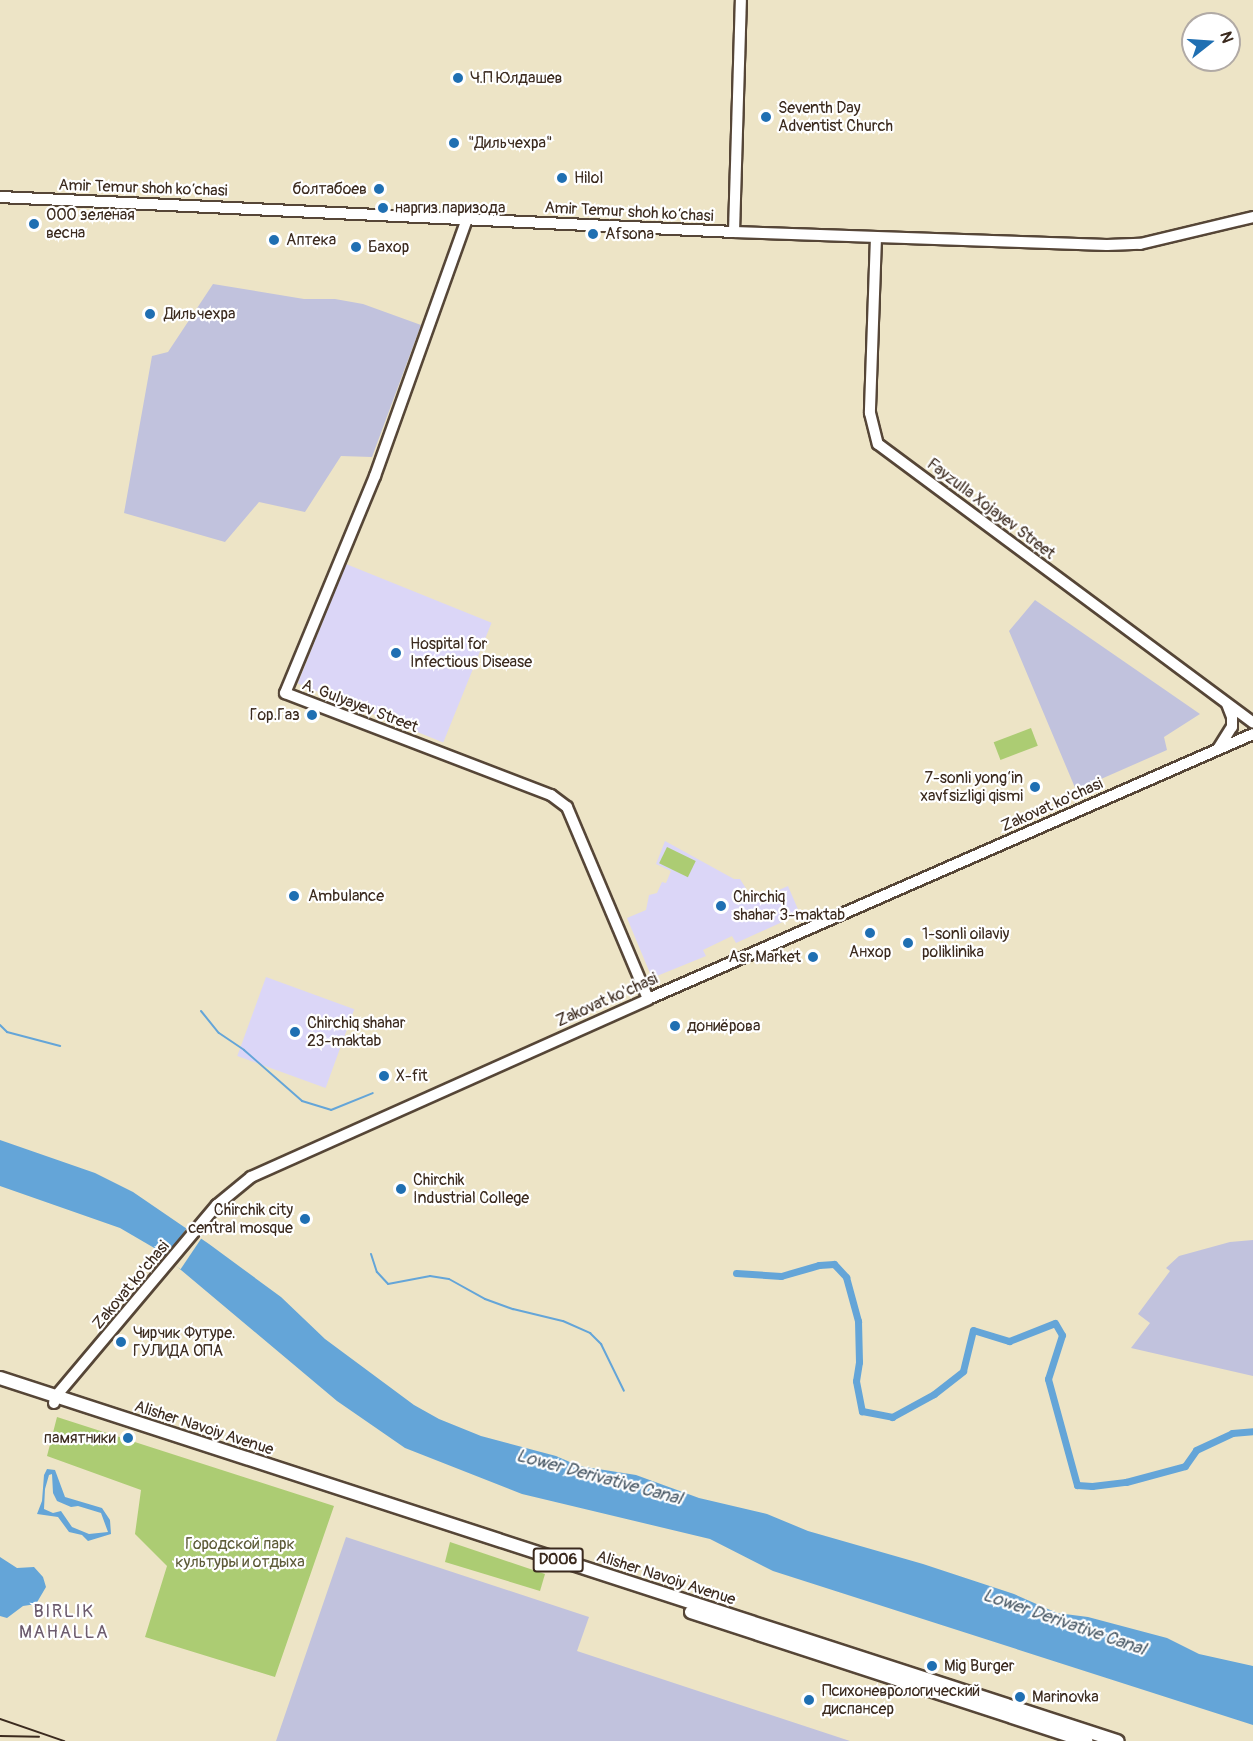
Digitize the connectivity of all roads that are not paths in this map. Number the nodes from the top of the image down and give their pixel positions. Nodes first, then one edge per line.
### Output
1 (741, 0) edge
2 (0, 197) edge
3 (1253, 217) edge
4 (467, 219) junction
5 (734, 232) junction
6 (876, 237) junction
7 (1227, 703) junction
8 (1241, 714) junction
9 (1253, 723) edge
10 (1253, 734) edge
11 (1238, 740) junction
12 (1217, 749) junction
13 (648, 999) junction
14 (0, 1378) edge
15 (0, 1386) edge
16 (55, 1399) junction
17 (925, 1683) junction
18 (1086, 1741) edge
19 (1117, 1741) edge

1 - 5 main road
2 - 4 main road, Amir Temur shoh ko‘chasi
3 - 6 main road, Amir Temur shoh ko‘chasi
4 - 5 main road, Amir Temur shoh ko‘chasi
4 - 13 main road, A. Gulyayev Street
5 - 6 main road, Amir Temur shoh ko‘chasi
6 - 7 main road, Fayzulla Xojayev Street
7 - 8 main road, Fayzulla Xojayev Street
7 - 12 main road
8 - 9 main road, Fayzulla Xojayev Street
8 - 11 main road
10 - 11 main road, Zakovat ko'chasi
11 - 12 main road, Zakovat ko'chasi
12 - 13 main road, Zakovat ko'chasi
13 - 16 main road, Zakovat ko'chasi
14 - 16 main road, Alisher Navoiy Avenue / D006
15 - 16 main road, Alisher Navoiy Avenue / D006
16 - 17 main road, Alisher Navoiy Avenue / D006
17 - 18 main road, Alisher Navoiy Avenue / D006
17 - 19 main road, Alisher Navoiy Avenue / D006

